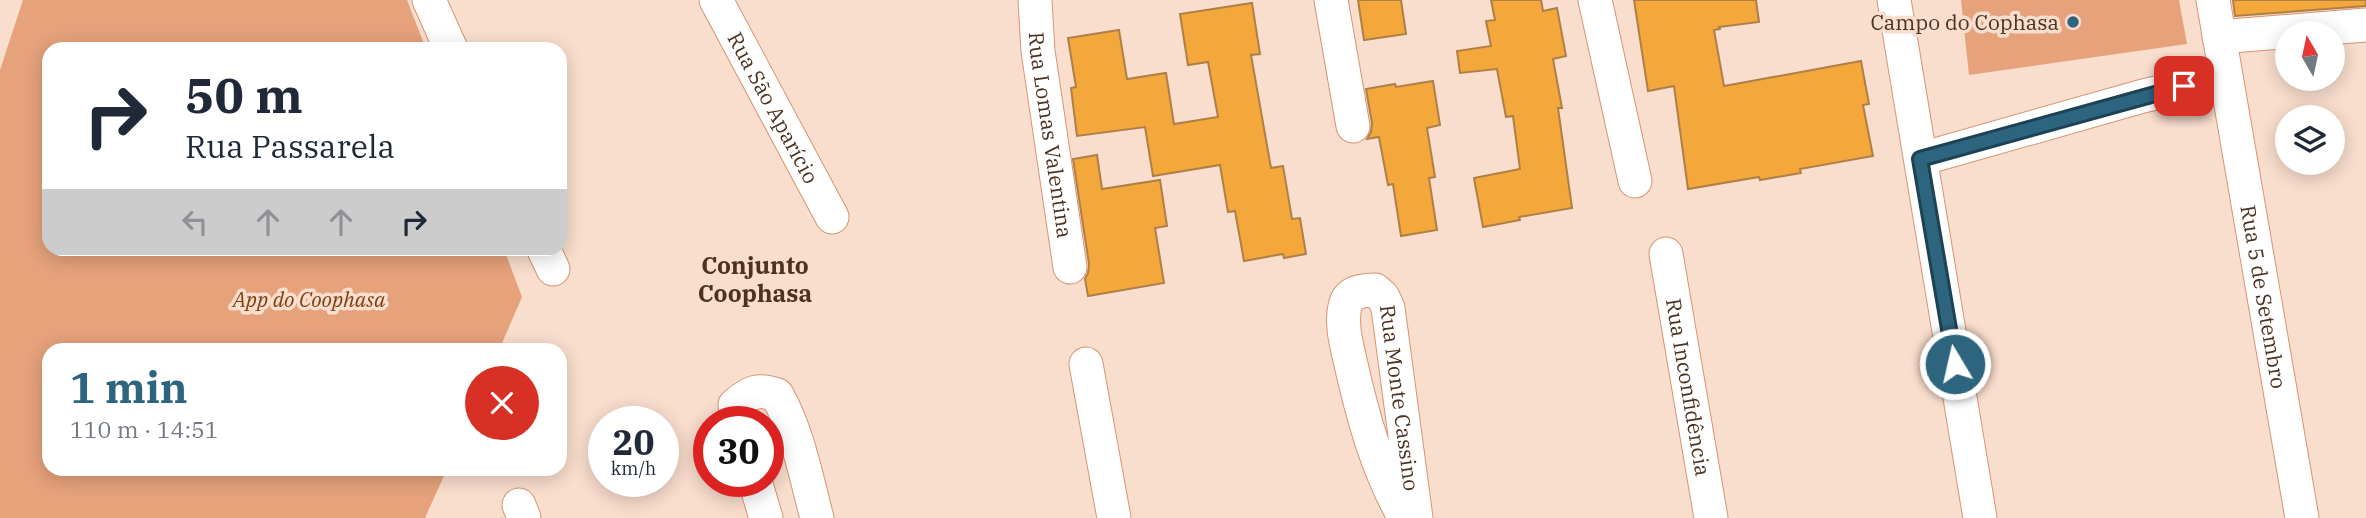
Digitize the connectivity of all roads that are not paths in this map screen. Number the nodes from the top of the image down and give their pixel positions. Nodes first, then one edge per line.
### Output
1 (429, 0) edge
2 (716, 0) edge
3 (1034, 0) edge
4 (1331, 0) edge
5 (1595, 0) edge
6 (1894, 0) edge
7 (2213, 0) edge
8 (2366, 25) edge
9 (2219, 37) junction
10 (448, 42) edge
11 (2226, 77) junction
12 (1353, 126) dead end
13 (1920, 159) junction
14 (1634, 181) dead end
15 (832, 217) dead end
16 (1666, 254) dead end
17 (1070, 267) dead end
18 (1086, 363) dead end
19 (735, 406) edge
20 (783, 406) edge
21 (784, 408) edge
22 (760, 497) edge
23 (766, 518) edge
24 (817, 518) edge
25 (1114, 518) edge
26 (1405, 518) edge
27 (1416, 518) edge
28 (1711, 518) edge
29 (1980, 518) edge
30 (2302, 518) edge

1 - 10 street
2 - 15 street, Rua São Aparício
3 - 17 street, Rua Lomas Valentina
4 - 12 street
5 - 14 street
6 - 13 street
7 - 9 street, Rua 5 de Setembro
8 - 9 street
9 - 11 street, Rua 5 de Setembro
11 - 13 street
11 - 30 street, Rua 5 de Setembro
13 - 29 street
16 - 28 street, Rua Inconfidência
18 - 25 street
19 - 20 street
21 - 24 street
22 - 23 street
26 - 27 street, Rua Monte Cassino

